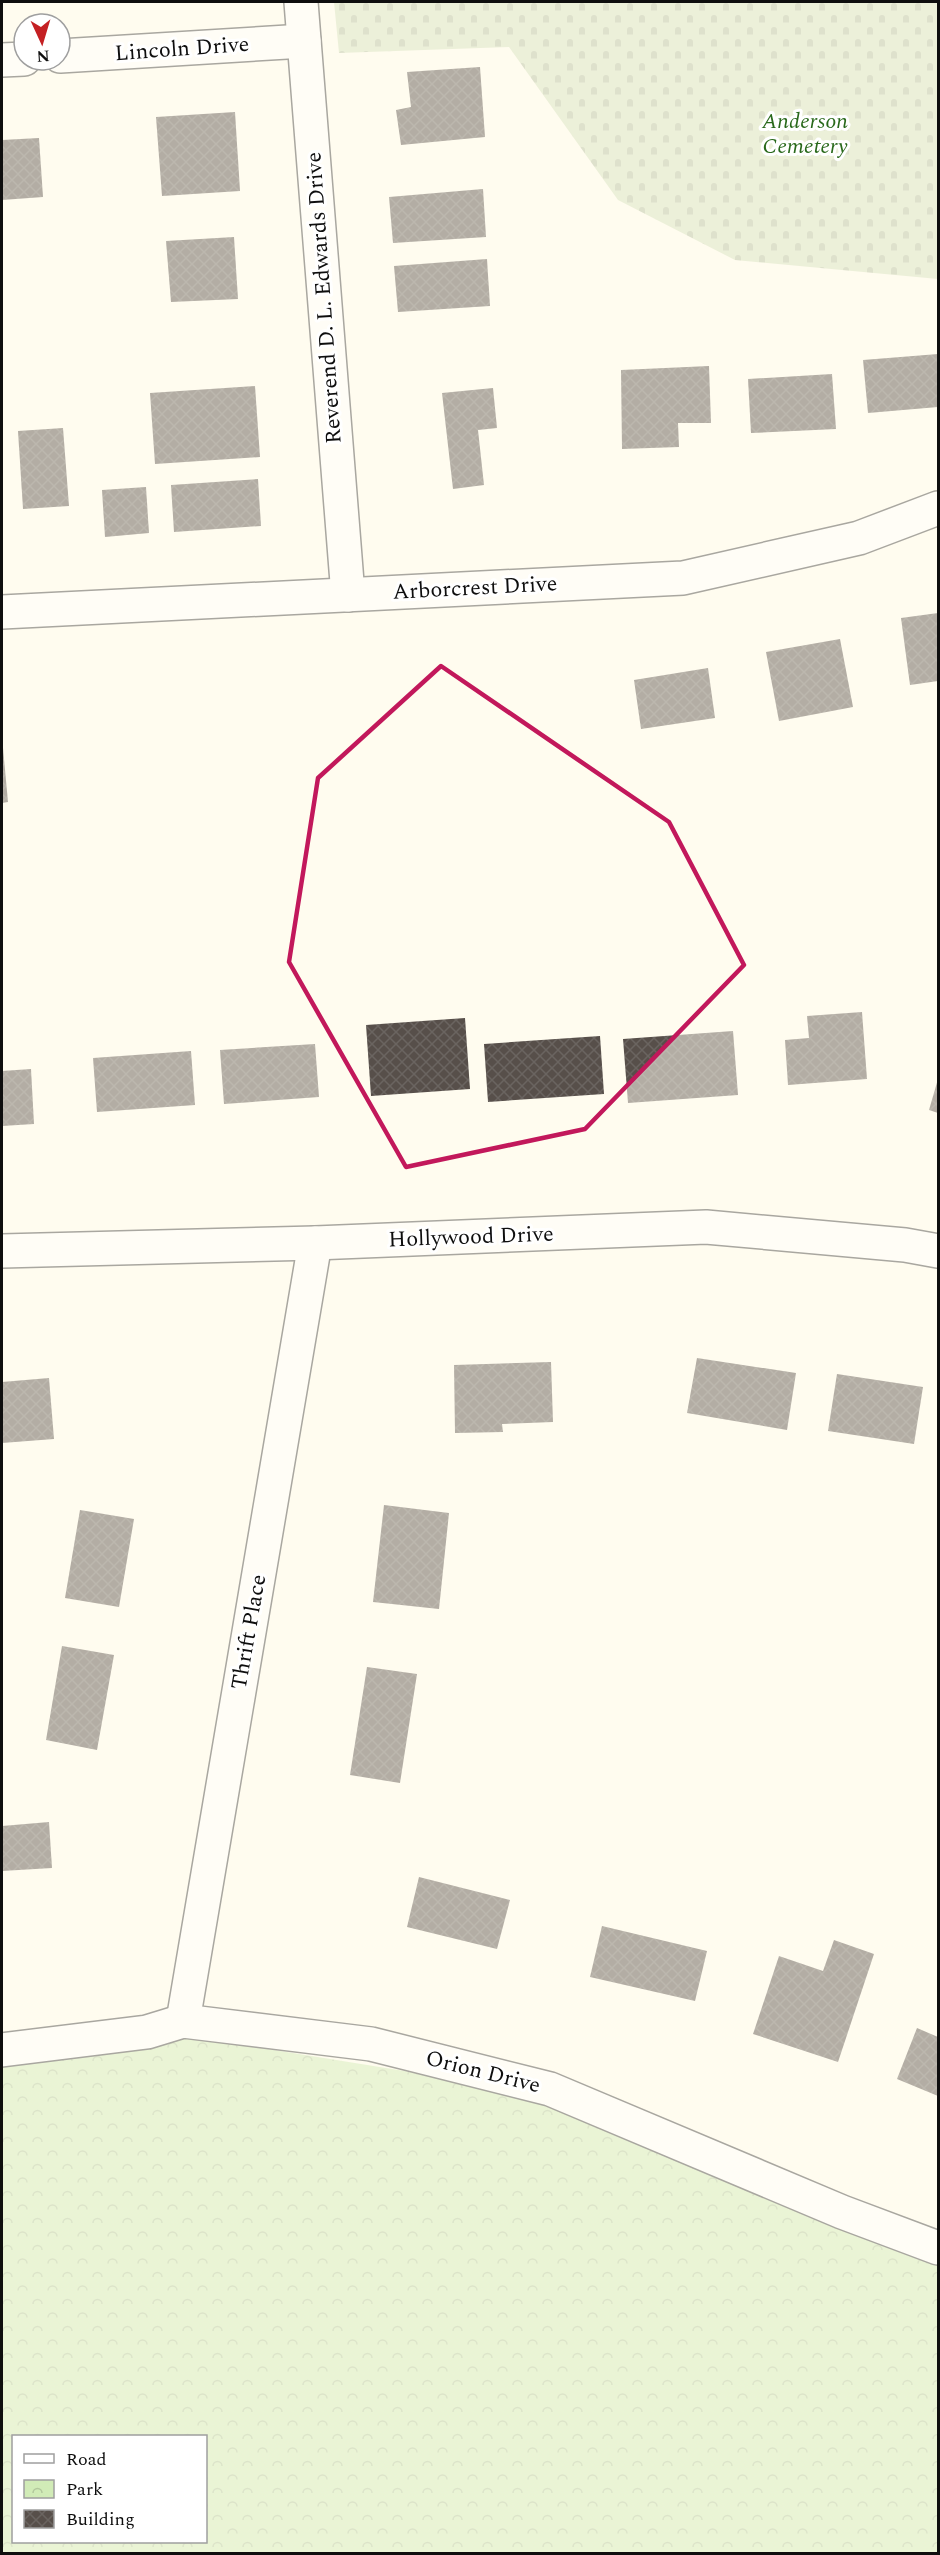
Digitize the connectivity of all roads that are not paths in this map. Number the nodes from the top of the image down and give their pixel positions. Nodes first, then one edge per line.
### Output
1 (301, 2) edge
2 (304, 41) junction
3 (72, 55) edge
4 (939, 508) edge
5 (348, 595) junction
6 (2, 612) edge
7 (315, 1244) junction
8 (2, 1251) edge
9 (939, 1251) edge
10 (183, 2021) junction
11 (2, 2050) edge
12 (939, 2248) edge

1 - 2 street, Reverend D. L. Edwards Drive
2 - 3 street, Lincoln Drive
2 - 5 street, Reverend D. L. Edwards Drive
4 - 5 street, Arborcrest Drive
5 - 6 street, Arborcrest Drive
7 - 8 street, Hollywood Drive
7 - 9 street, Hollywood Drive
7 - 10 street, Thrift Place
10 - 11 street, Orion Drive
10 - 12 street, Orion Drive

